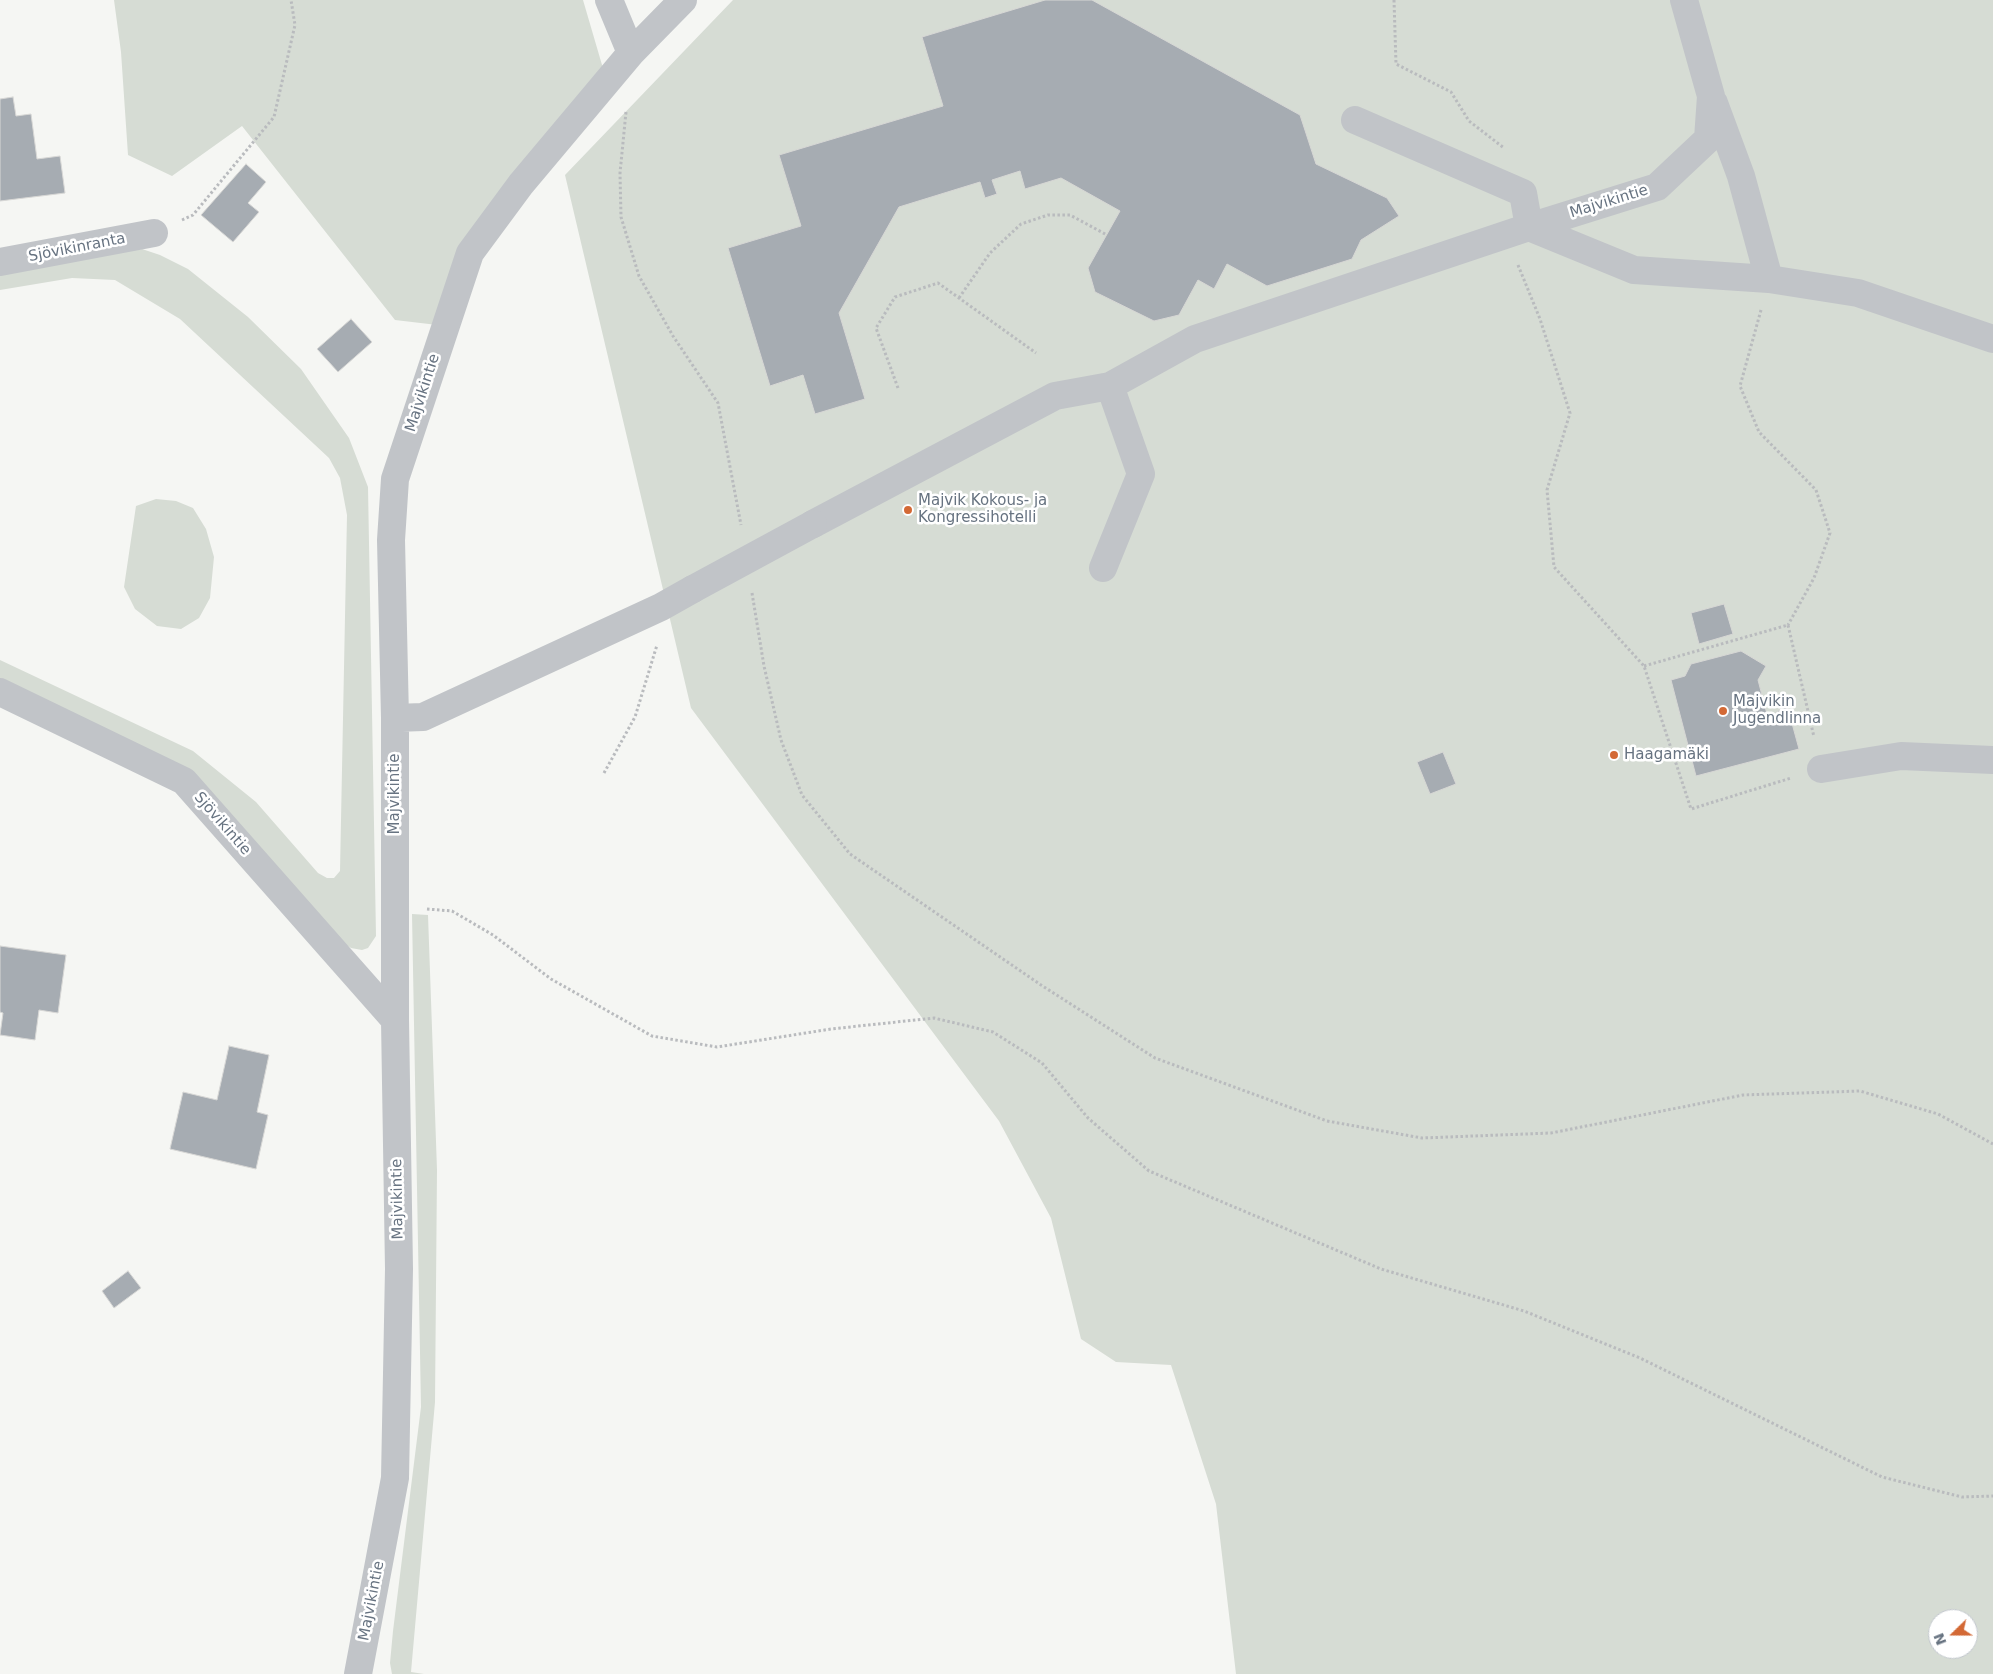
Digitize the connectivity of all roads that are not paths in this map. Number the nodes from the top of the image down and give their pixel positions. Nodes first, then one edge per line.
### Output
1 (609, 0) edge
2 (683, 0) edge
3 (1684, 0) edge
4 (632, 52) junction
5 (1711, 96) junction
6 (1355, 120) dead end
7 (1518, 231) junction
8 (154, 233) road end
9 (0, 262) edge
10 (1769, 280) junction
11 (1993, 339) edge
12 (1110, 386) junction
13 (1103, 568) dead end
14 (0, 692) edge
15 (395, 718) junction
16 (1993, 760) edge
17 (1821, 768) road end
18 (395, 1020) junction
19 (358, 1674) edge

1 - 4 street
2 - 4 street, Majvikintie
3 - 5 street, Majvikintie
4 - 15 street, Majvikintie
5 - 7 street, Majvikintie
5 - 10 street
6 - 7 street
7 - 10 street
7 - 12 street, Majvikintie
8 - 9 street, Sjövikinranta
10 - 11 street
12 - 13 street
12 - 15 street, Majvikintie, bridge
14 - 18 street, Sjövikintie
15 - 18 street, Majvikintie
16 - 17 street
18 - 19 street, Majvikintie

